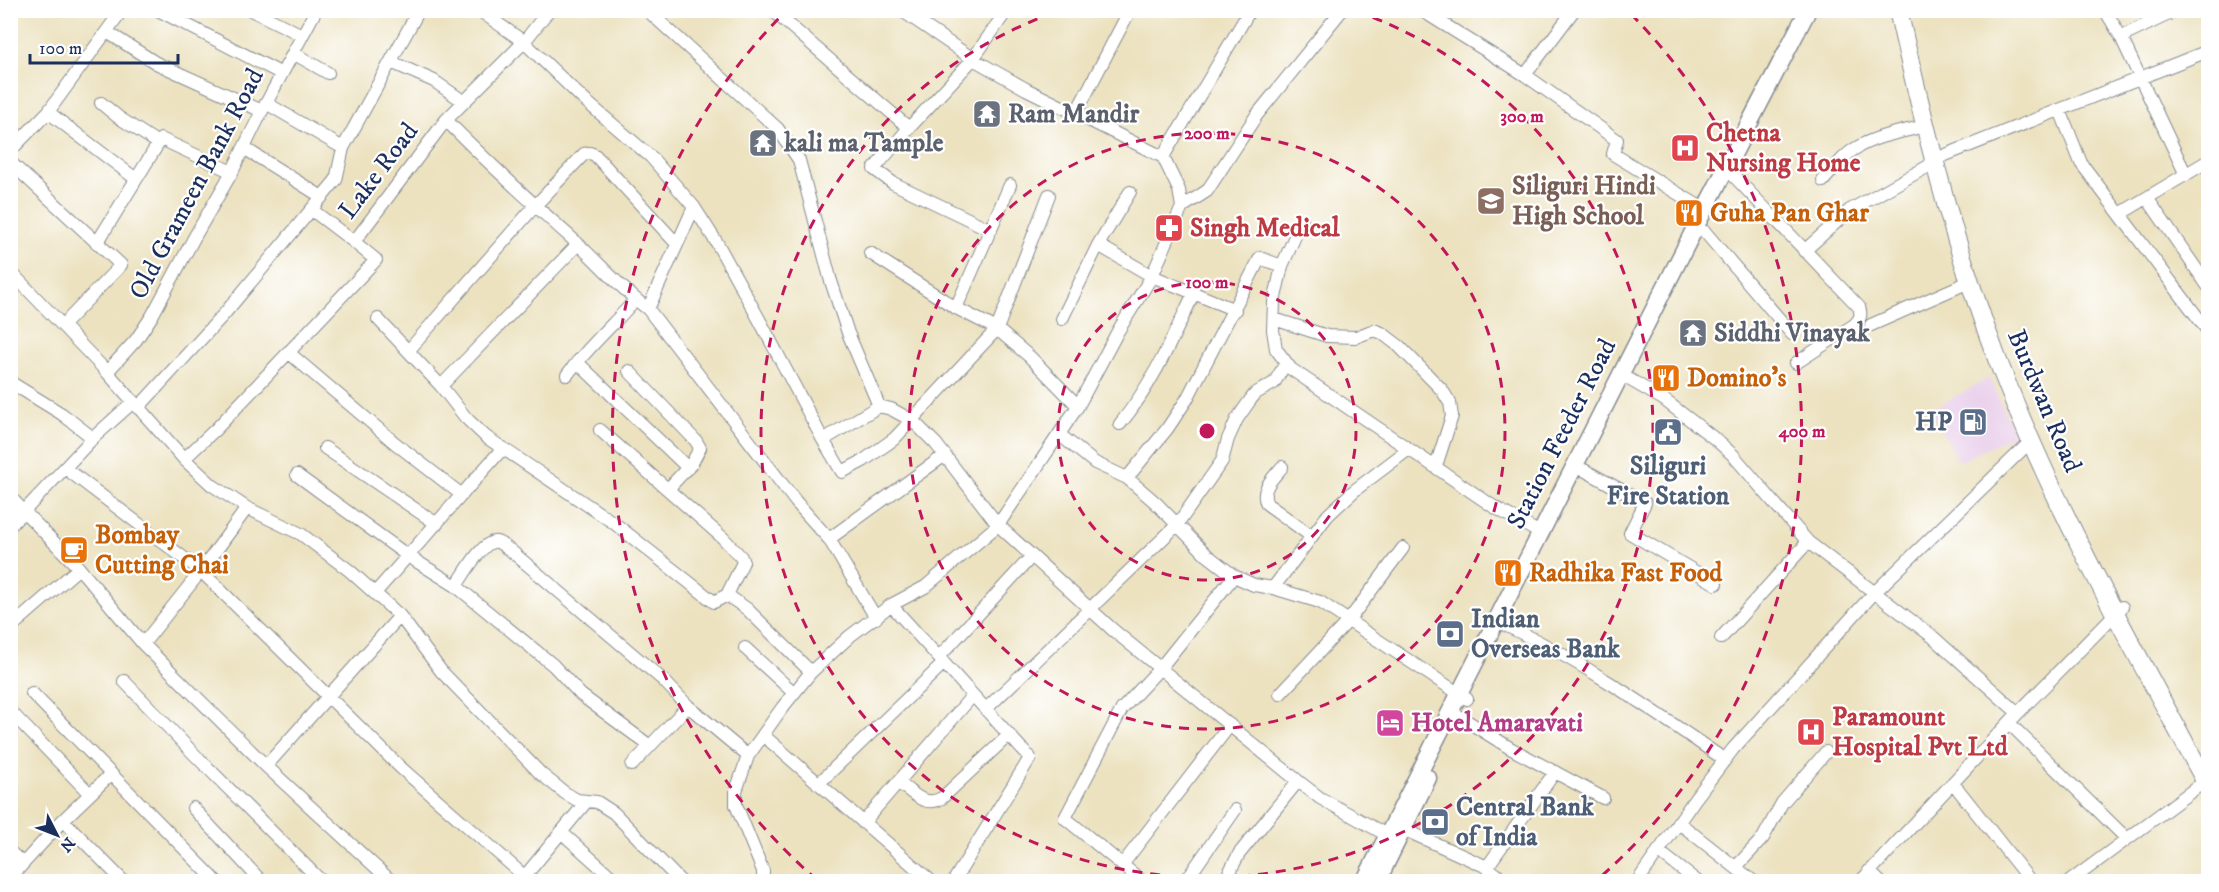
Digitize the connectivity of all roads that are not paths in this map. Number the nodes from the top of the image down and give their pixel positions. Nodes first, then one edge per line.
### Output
1 (122, 10) edge
2 (158, 10) edge
3 (251, 10) edge
4 (316, 10) edge
5 (418, 10) edge
6 (479, 10) edge
7 (549, 10) edge
8 (647, 10) edge
9 (772, 10) edge
10 (901, 10) edge
11 (1007, 10) edge
12 (1130, 10) edge
13 (1250, 10) edge
14 (1342, 10) edge
15 (1421, 10) edge
16 (1574, 10) edge
17 (1808, 10) edge
18 (1819, 10) edge
19 (1898, 10) edge
20 (1909, 10) edge
21 (2105, 10) edge
22 (2177, 10) edge
23 (107, 32) junction
24 (302, 35) junction
25 (2121, 37) junction
26 (524, 42) junction
27 (2208, 51) edge
28 (293, 53) junction
29 (974, 59) junction
30 (391, 62) junction
31 (328, 73) dead end
32 (282, 74) junction
33 (1525, 75) junction
34 (2139, 79) junction
35 (463, 101) junction
36 (101, 104) dead end
37 (264, 107) junction
38 (2060, 110) junction
39 (48, 112) junction
40 (1075, 115) junction
41 (446, 120) junction
42 (1925, 126) junction
43 (909, 128) junction
44 (158, 143) junction
45 (244, 148) junction
46 (344, 148) junction
47 (10, 151) edge
48 (1164, 157) junction
49 (1938, 160) junction
50 (2208, 161) edge
51 (10, 162) edge
52 (232, 172) junction
53 (2186, 175) junction
54 (1734, 176) junction
55 (136, 180) junction
56 (1823, 181) dead end
57 (1010, 185) dead end
58 (1130, 192) dead end
59 (1050, 195) dead end
60 (322, 197) junction
61 (2147, 198) junction
62 (534, 207) junction
63 (694, 207) junction
64 (1182, 207) junction
65 (312, 210) junction
66 (1705, 210) junction
67 (2120, 214) junction
68 (1302, 220) dead end
69 (991, 230) junction
70 (1705, 232) junction
71 (354, 242) junction
72 (97, 243) junction
73 (578, 244) junction
74 (677, 244) junction
75 (1098, 245) junction
76 (1804, 251) junction
77 (870, 253) dead end
78 (1282, 266) junction
79 (10, 271) edge
80 (1152, 276) junction
81 (1969, 282) junction
82 (2208, 286) edge
83 (1194, 293) junction
84 (635, 300) junction
85 (956, 308) junction
86 (648, 309) junction
87 (1235, 310) junction
88 (1062, 318) dead end
89 (378, 319) dead end
90 (1274, 319) junction
91 (63, 325) junction
92 (1871, 325) dead end
93 (997, 329) junction
94 (2208, 331) edge
95 (1792, 333) dead end
96 (409, 350) junction
97 (288, 352) junction
98 (577, 362) junction
99 (1286, 363) junction
100 (1797, 363) dead end
101 (629, 371) dead end
102 (107, 372) junction
103 (567, 375) dead end
104 (1625, 377) junction
105 (10, 382) edge
106 (441, 386) junction
107 (136, 405) junction
108 (879, 406) junction
109 (1078, 406) junction
110 (913, 421) junction
111 (1120, 424) dead end
112 (600, 429) dead end
113 (1060, 435) junction
114 (93, 438) junction
115 (823, 440) junction
116 (2031, 441) junction
117 (325, 448) dead end
118 (503, 448) junction
119 (1409, 449) junction
120 (945, 455) junction
121 (184, 459) junction
122 (1436, 466) junction
123 (1282, 467) dead end
124 (65, 468) junction
125 (688, 468) junction
126 (1584, 470) junction
127 (297, 475) dead end
128 (1127, 478) junction
129 (668, 489) junction
130 (462, 495) junction
131 (10, 497) edge
132 (247, 508) junction
133 (24, 511) junction
134 (437, 524) junction
135 (998, 525) junction
136 (1177, 525) junction
137 (10, 526) edge
138 (1540, 533) junction
139 (1311, 536) junction
140 (829, 539) junction
141 (1808, 542) junction
142 (1403, 548) dead end
143 (408, 556) junction
144 (1032, 556) junction
145 (79, 568) junction
146 (201, 571) junction
147 (1234, 576) junction
148 (1716, 584) dead end
149 (456, 586) junction
150 (1273, 588) junction
151 (375, 593) junction
152 (1874, 593) junction
153 (727, 595) junction
154 (891, 605) junction
155 (1090, 609) junction
156 (2119, 610) junction
157 (400, 616) junction
158 (876, 618) junction
159 (1349, 620) junction
160 (1505, 625) junction
161 (10, 628) edge
162 (1721, 638) dead end
163 (142, 644) junction
164 (745, 648) dead end
165 (941, 660) junction
166 (1161, 667) junction
167 (811, 672) junction
168 (124, 681) dead end
169 (32, 693) dead end
170 (794, 693) junction
171 (1280, 694) dead end
172 (973, 695) junction
173 (1463, 697) junction
174 (328, 698) junction
175 (688, 706) junction
176 (986, 709) junction
177 (10, 711) edge
178 (2018, 712) junction
179 (1459, 716) junction
180 (2009, 723) junction
181 (1230, 725) junction
182 (763, 735) junction
183 (1009, 735) junction
184 (650, 746) junction
185 (1826, 752) dead end
186 (748, 756) junction
187 (1725, 760) junction
188 (632, 765) dead end
189 (266, 766) junction
190 (1555, 772) junction
191 (111, 774) junction
192 (2208, 778) edge
193 (1298, 781) junction
194 (899, 783) junction
195 (1953, 783) junction
196 (818, 784) junction
197 (90, 794) junction
198 (1604, 798) dead end
199 (587, 801) junction
200 (193, 808) dead end
201 (1235, 810) dead end
202 (63, 820) junction
203 (1678, 822) junction
204 (863, 823) junction
205 (561, 832) junction
206 (1396, 835) junction
207 (2126, 838) junction
208 (1658, 851) junction
209 (10, 852) edge
210 (1122, 865) junction
211 (1487, 867) junction
212 (1736, 867) junction
213 (1869, 871) junction
214 (18, 874) edge
215 (528, 879) edge
216 (124, 882) edge
217 (217, 882) edge
218 (262, 882) edge
219 (322, 882) edge
220 (392, 882) edge
221 (617, 882) edge
222 (681, 882) edge
223 (763, 882) edge
224 (932, 882) edge
225 (953, 882) edge
226 (1143, 882) edge
227 (1185, 882) edge
228 (1224, 882) edge
229 (1364, 882) edge
230 (1377, 882) edge
231 (1506, 882) edge
232 (1637, 882) edge
233 (1698, 882) edge
234 (1754, 882) edge
235 (1860, 882) edge
236 (1880, 882) edge
237 (2031, 882) edge
238 (2069, 882) edge

1 - 23 street
2 - 32 street
3 - 24 street
4 - 24 street, Old Grameen Bank Road
5 - 30 street
6 - 26 street
7 - 26 street, Lake Road
8 - 108 street
9 - 43 street
10 - 29 street
11 - 29 street
12 - 40 street
13 - 48 street
14 - 64 street
15 - 33 street
16 - 33 street
17 - 66 street, Station Feeder Road
18 - 54 street, Station Feeder Road
19 - 42 main road, Burdwan Road
20 - 49 main road, Burdwan Road
21 - 25 street
22 - 25 street
23 - 37 street
23 - 39 street
24 - 28 street, Old Grameen Bank Road
25 - 34 street
26 - 35 street, Lake Road
26 - 63 street
27 - 34 street
28 - 31 street
28 - 32 street, Old Grameen Bank Road
29 - 40 street
29 - 43 street
30 - 35 street
30 - 46 street
32 - 37 street, Old Grameen Bank Road
33 - 66 street
34 - 38 street
34 - 53 street
35 - 41 street, Lake Road
36 - 44 street
37 - 45 street, Old Grameen Bank Road
37 - 46 street
38 - 49 street
38 - 67 street
39 - 47 street
39 - 55 street
40 - 48 street
41 - 62 street
41 - 71 street, Lake Road
42 - 49 main road, Burdwan Road
42 - 56 street
43 - 69 street
44 - 52 street
44 - 55 street
45 - 52 street, Old Grameen Bank Road
45 - 60 street
46 - 60 street
48 - 64 street
49 - 76 street
49 - 81 main road, Burdwan Road
49 - 156 main road, Burdwan Road
50 - 53 street
51 - 72 street
52 - 102 street, Old Grameen Bank Road
53 - 61 street
54 - 70 street, Station Feeder Road
54 - 76 street
55 - 72 street
57 - 69 street
58 - 75 street
59 - 93 street
60 - 65 street
61 - 67 street
61 - 82 street
62 - 73 street
62 - 74 street
62 - 96 street
63 - 74 street
63 - 115 street
64 - 80 street
65 - 71 street
65 - 107 street
66 - 104 street, Station Feeder Road
67 - 94 street
68 - 78 street
69 - 85 street
70 - 95 street
70 - 104 street, Station Feeder Road
71 - 97 street, Lake Road
72 - 91 street
73 - 84 street
73 - 106 street
74 - 86 street
75 - 80 street
75 - 88 street
76 - 100 street
77 - 85 street
78 - 87 street
78 - 90 street
79 - 91 street
80 - 83 street
80 - 109 street
81 - 92 street
81 - 116 main road, Burdwan Road
83 - 87 street
83 - 111 street
84 - 86 street
84 - 98 street
85 - 93 street
86 - 140 street
87 - 128 street
89 - 96 street
90 - 99 street
90 - 122 street
91 - 102 street
93 - 109 street
93 - 110 street
96 - 106 street
97 - 121 street, Lake Road
97 - 130 street
98 - 103 street
98 - 125 street
99 - 119 street
99 - 136 street
101 - 125 street
102 - 107 street
104 - 126 street, Station Feeder Road
104 - 138 street, Station Feeder Road
104 - 141 street
105 - 114 street
106 - 118 street
107 - 114 street
107 - 121 street
108 - 110 street
108 - 115 street
109 - 113 street
110 - 115 street
110 - 120 street
112 - 129 street
113 - 128 street
113 - 135 street
114 - 124 street
116 - 152 street
116 - 156 main road, Burdwan Road
117 - 134 street
118 - 130 street
118 - 153 street
119 - 122 street
119 - 139 street
120 - 135 street
120 - 140 street
121 - 132 street
122 - 138 street
123 - 139 street
124 - 133 street
124 - 146 street
125 - 129 street
126 - 148 street
126 - 160 street, Station Feeder Road
127 - 143 street
128 - 136 street
129 - 153 street
130 - 134 street
131 - 133 street
132 - 146 street
132 - 151 street
133 - 137 street
133 - 145 street
134 - 143 street
135 - 144 street
135 - 154 street
136 - 147 street
136 - 155 street
138 - 173 street, Station Feeder Road
139 - 150 street
140 - 158 street
141 - 152 street
141 - 162 street
142 - 159 street
143 - 149 street
143 - 151 street
144 - 155 street
144 - 165 street
145 - 161 street
145 - 163 street
146 - 163 street
146 - 174 street
147 - 150 street
147 - 166 street
149 - 175 street
149 - 184 street
150 - 159 street
151 - 157 street
152 - 178 street
152 - 187 street
153 - 167 street
154 - 158 street
154 - 165 street
155 - 166 street
155 - 176 street
156 - 178 street
156 - 192 main road, Burdwan Road
157 - 174 street
157 - 199 street
158 - 167 street
159 - 171 street
159 - 173 street
160 - 173 street, Station Feeder Road
160 - 187 street
163 - 189 street
164 - 170 street
165 - 172 street
165 - 196 street
166 - 181 street
166 - 210 street
167 - 170 street
168 - 219 street
169 - 191 street
170 - 182 street
172 - 176 street
172 - 194 street
173 - 179 street, Station Feeder Road
173 - 206 street, Station Feeder Road
174 - 189 street
174 - 215 street
175 - 184 street
175 - 186 street
176 - 183 street
177 - 197 street
178 - 180 street
179 - 190 street
179 - 206 street, Station Feeder Road
180 - 195 street
180 - 207 street
181 - 193 street
181 - 210 street
182 - 186 street
182 - 196 street
183 - 194 street
183 - 225 street
184 - 188 street
185 - 212 street
186 - 223 street
187 - 203 street
189 - 220 street
190 - 198 street
190 - 211 street
191 - 197 street
191 - 217 street
192 - 207 street
193 - 206 street
193 - 228 street
194 - 204 street
195 - 213 street
195 - 237 street
196 - 204 street
197 - 202 street
199 - 205 street
199 - 222 street
200 - 218 street
201 - 227 street
202 - 214 street
202 - 216 street
203 - 208 street
203 - 212 street
204 - 224 street
205 - 215 street
205 - 221 street
206 - 211 street
206 - 229 street, Station Feeder Road
206 - 230 street, Station Feeder Road
207 - 238 street
208 - 232 street
208 - 233 street
209 - 214 street
210 - 226 street
211 - 231 street
212 - 234 street
213 - 235 street
213 - 236 street

